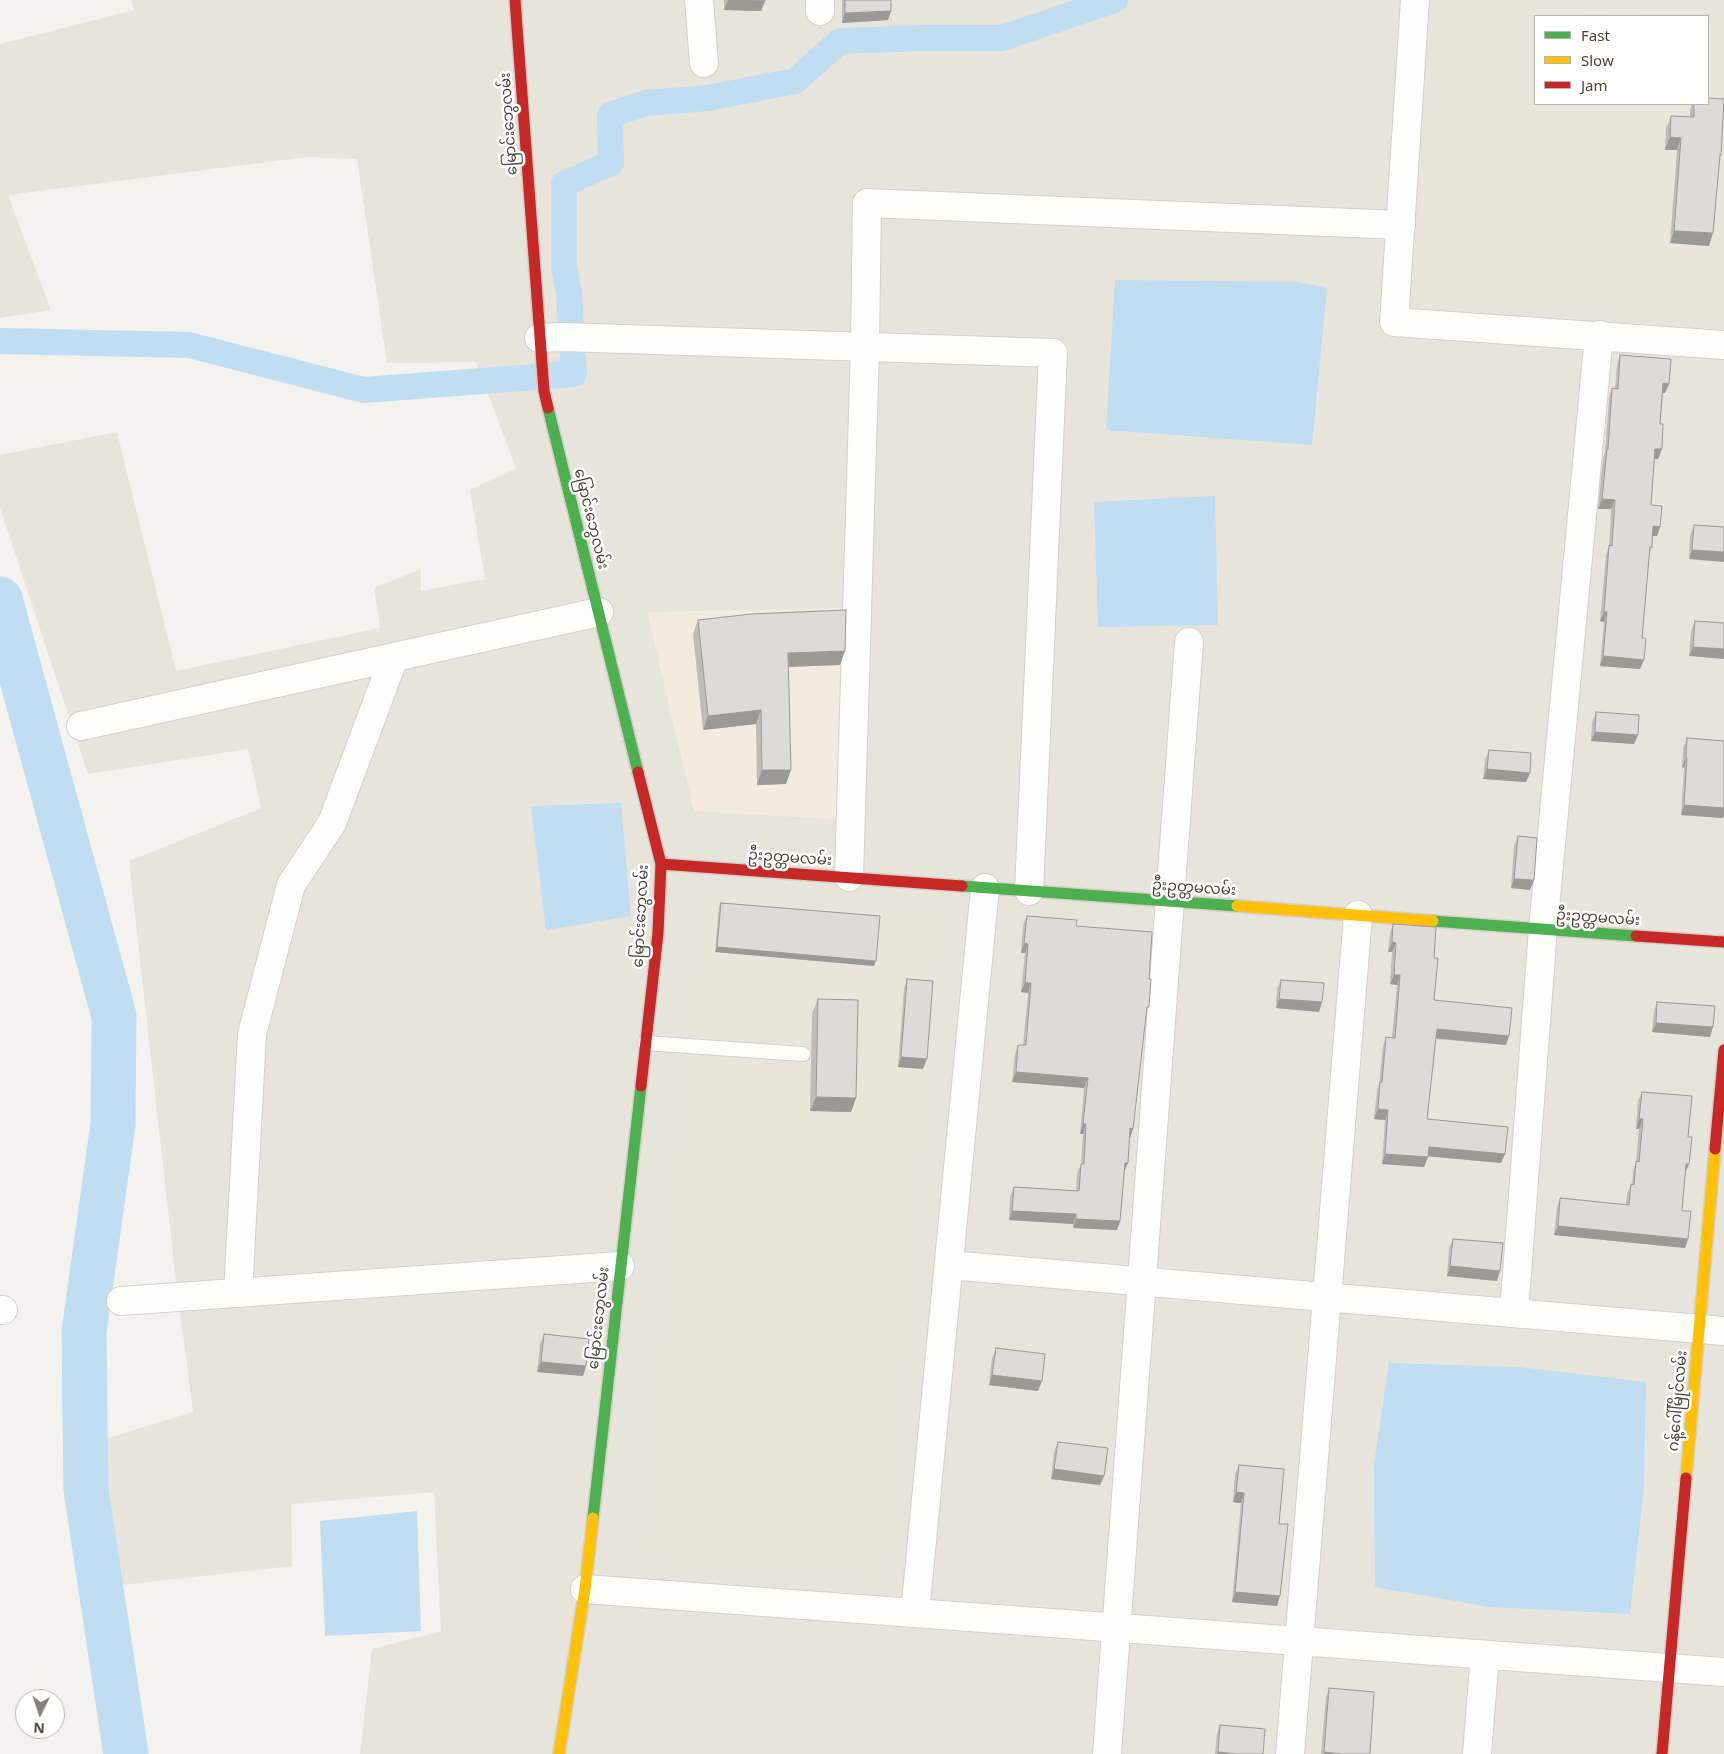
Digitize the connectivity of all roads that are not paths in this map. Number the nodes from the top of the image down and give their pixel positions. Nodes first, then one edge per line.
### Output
1 (515, 0) edge
2 (699, 0) edge
3 (1416, 0) edge
4 (704, 63) dead end
5 (1401, 224) junction
6 (1599, 335) junction
7 (556, 344) junction
8 (1724, 344) edge
9 (865, 347) junction
10 (599, 612) junction
11 (1190, 642) dead end
12 (394, 657) junction
13 (81, 726) dead end
14 (661, 864) junction
15 (849, 877) junction
16 (985, 888) junction
17 (1029, 891) junction
18 (1170, 901) junction
19 (1358, 915) junction
20 (1543, 929) junction
21 (1724, 942) edge
22 (645, 1043) junction
23 (1724, 1050) edge
24 (803, 1054) dead end
25 (948, 1265) junction
26 (620, 1266) junction
27 (1142, 1282) junction
28 (238, 1293) junction
29 (1327, 1297) junction
30 (121, 1301) dead end
31 (1514, 1313) junction
32 (1712, 1330) edge
33 (585, 1589) junction
34 (915, 1613) junction
35 (1117, 1628) junction
36 (1299, 1641) junction
37 (1485, 1655) junction
38 (1669, 1668) junction
39 (1724, 1672) edge
40 (559, 1754) edge
41 (1107, 1754) edge
42 (1290, 1754) edge
43 (1476, 1754) edge
44 (1662, 1754) edge

1 - 7 street, မြောင်းဘွေလမ်း
2 - 4 street
3 - 5 street
5 - 6 street
5 - 9 street
6 - 8 street
6 - 20 street
7 - 9 street
7 - 10 street, မြောင်းဘွေလမ်း
9 - 15 street
9 - 17 street
10 - 12 street
10 - 14 street, မြောင်းဘွေလမ်း
11 - 18 street
12 - 13 street
12 - 28 street
14 - 15 street, ဦးဥတ္တမလမ်း
14 - 22 street, မြောင်းဘွေလမ်း
15 - 16 street, ဦးဥတ္တမလမ်း
16 - 17 street, ဦးဥတ္တမလမ်း
16 - 25 street
17 - 18 street, ဦးဥတ္တမလမ်း
18 - 19 street, ဦးဥတ္တမလမ်း
18 - 27 street
19 - 20 street, ဦးဥတ္တမလမ်း
19 - 29 street
20 - 21 street, ဦးဥတ္တမလမ်း
20 - 31 street
22 - 24 lane
22 - 26 street, မြောင်းဘွေလမ်း
23 - 32 street, ဂန့်ဂေါ်မြိုင်လမ်း
25 - 27 street
25 - 34 street
26 - 28 street
26 - 33 street, မြောင်းဘွေလမ်း
27 - 29 street
27 - 35 street
28 - 30 street
29 - 31 street
29 - 36 street
31 - 32 street
32 - 38 street, ဂန့်ဂေါ်မြိုင်လမ်း
33 - 34 street
33 - 40 street, မြောင်းဘွေလမ်း
34 - 35 street
35 - 36 street
35 - 41 street
36 - 37 street
36 - 42 street
37 - 38 street
37 - 43 street
38 - 39 street
38 - 44 street, ဂန့်ဂေါ်မြိုင်လမ်း

